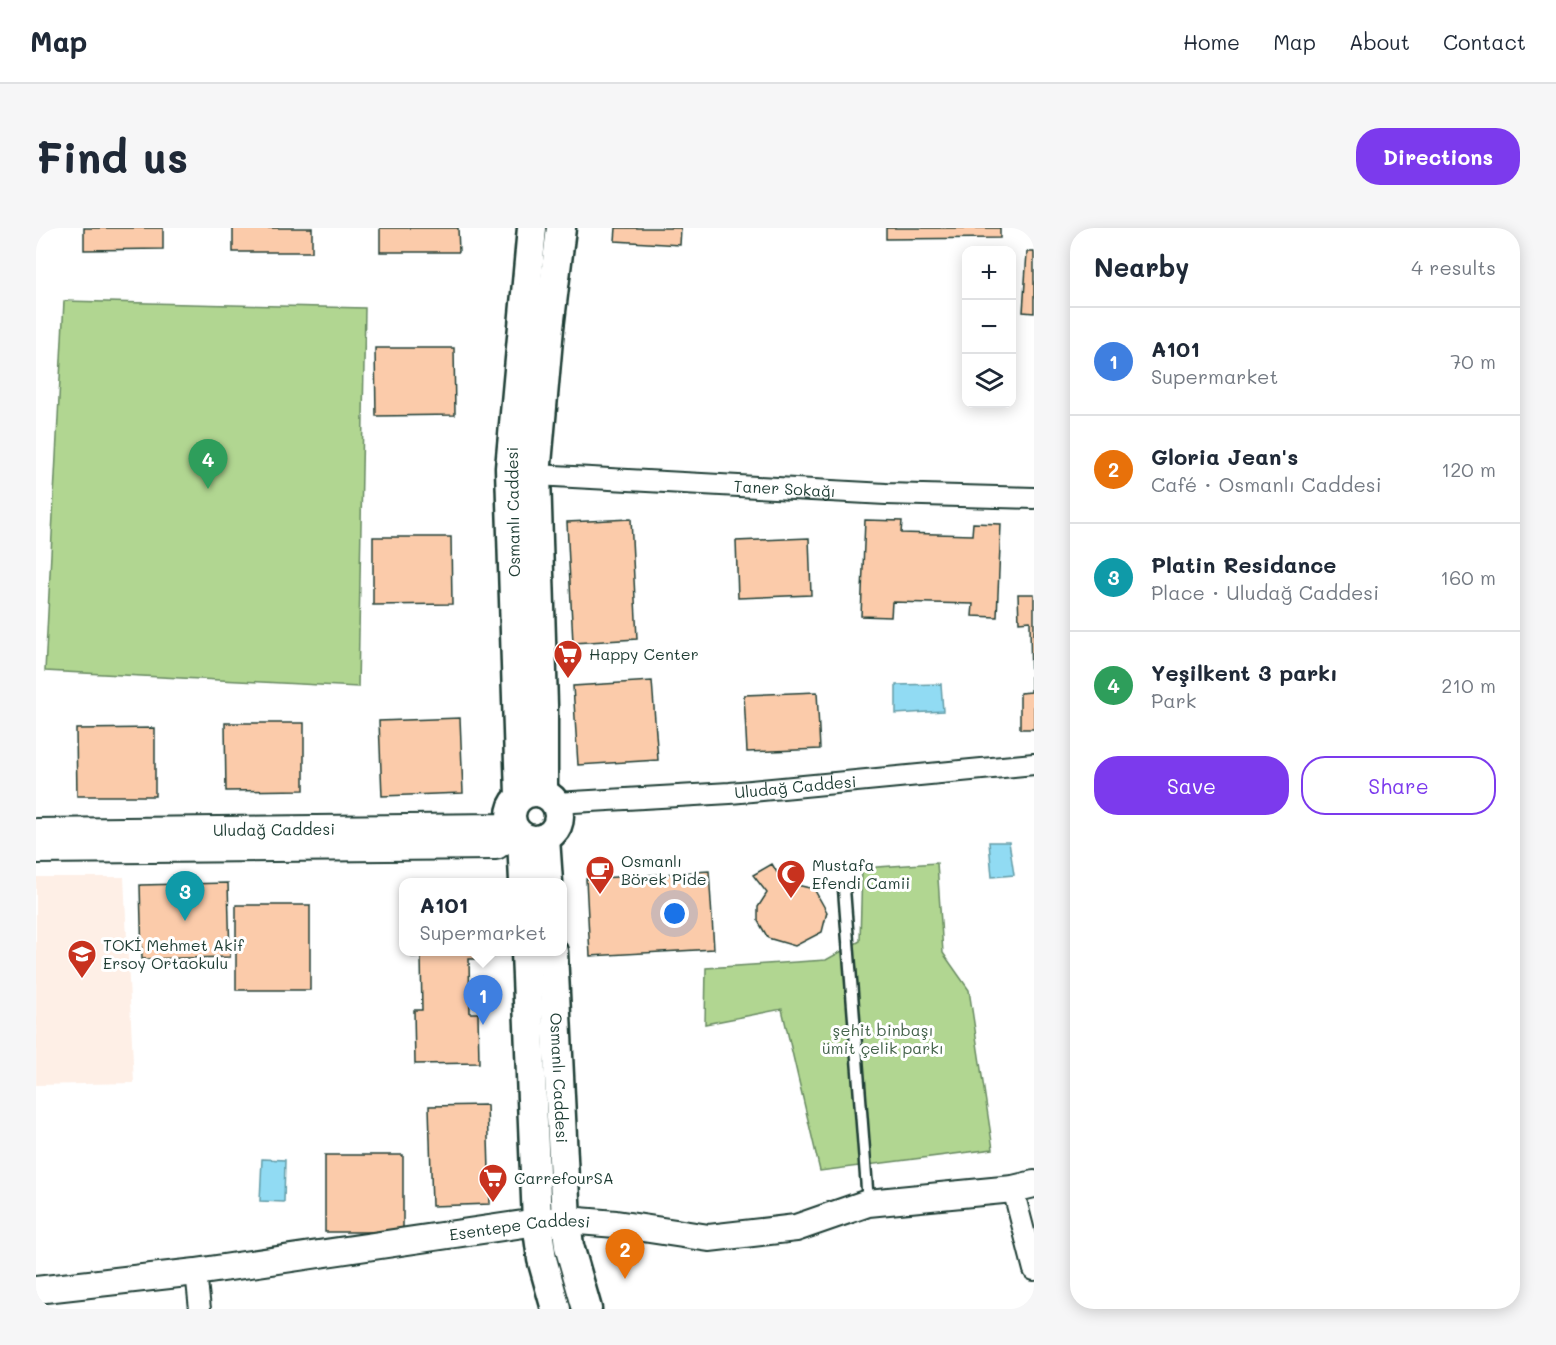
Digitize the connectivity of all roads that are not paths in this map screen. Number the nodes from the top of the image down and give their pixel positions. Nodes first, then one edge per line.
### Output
1 (532, 228) edge
2 (561, 228) edge
3 (536, 475) junction
4 (1034, 498) edge
5 (1034, 764) edge
6 (540, 798) junction
7 (36, 832) edge
8 (524, 833) junction
9 (36, 850) edge
10 (524, 878) edge
11 (546, 878) edge
12 (844, 890) dead end
13 (526, 956) edge
14 (553, 956) edge
15 (1024, 1186) edge
16 (868, 1203) junction
17 (566, 1220) junction
18 (537, 1222) junction
19 (1034, 1270) edge
20 (196, 1272) junction
21 (36, 1290) edge
22 (200, 1309) edge
23 (556, 1309) edge
24 (587, 1309) edge

1 - 6 main road, Osmanlı Caddesi
2 - 3 main road, Osmanlı Caddesi
3 - 4 street, Taner Sokağı
3 - 6 main road, Osmanlı Caddesi
5 - 6 street, Uludağ Caddesi
6 - 8 main road
6 - 8 main road
7 - 8 street, Uludağ Caddesi
8 - 9 street
8 - 10 main road
8 - 11 main road
12 - 16 lane
13 - 18 main road, Osmanlı Caddesi
14 - 17 main road, Osmanlı Caddesi
15 - 16 street, Esentepe Caddesi
15 - 19 street
16 - 17 street, Esentepe Caddesi
17 - 18 street, Esentepe Caddesi
17 - 24 main road, Osmanlı Caddesi
18 - 20 street, Esentepe Caddesi
18 - 23 main road, Osmanlı Caddesi
20 - 21 street, Esentepe Caddesi
20 - 22 street

